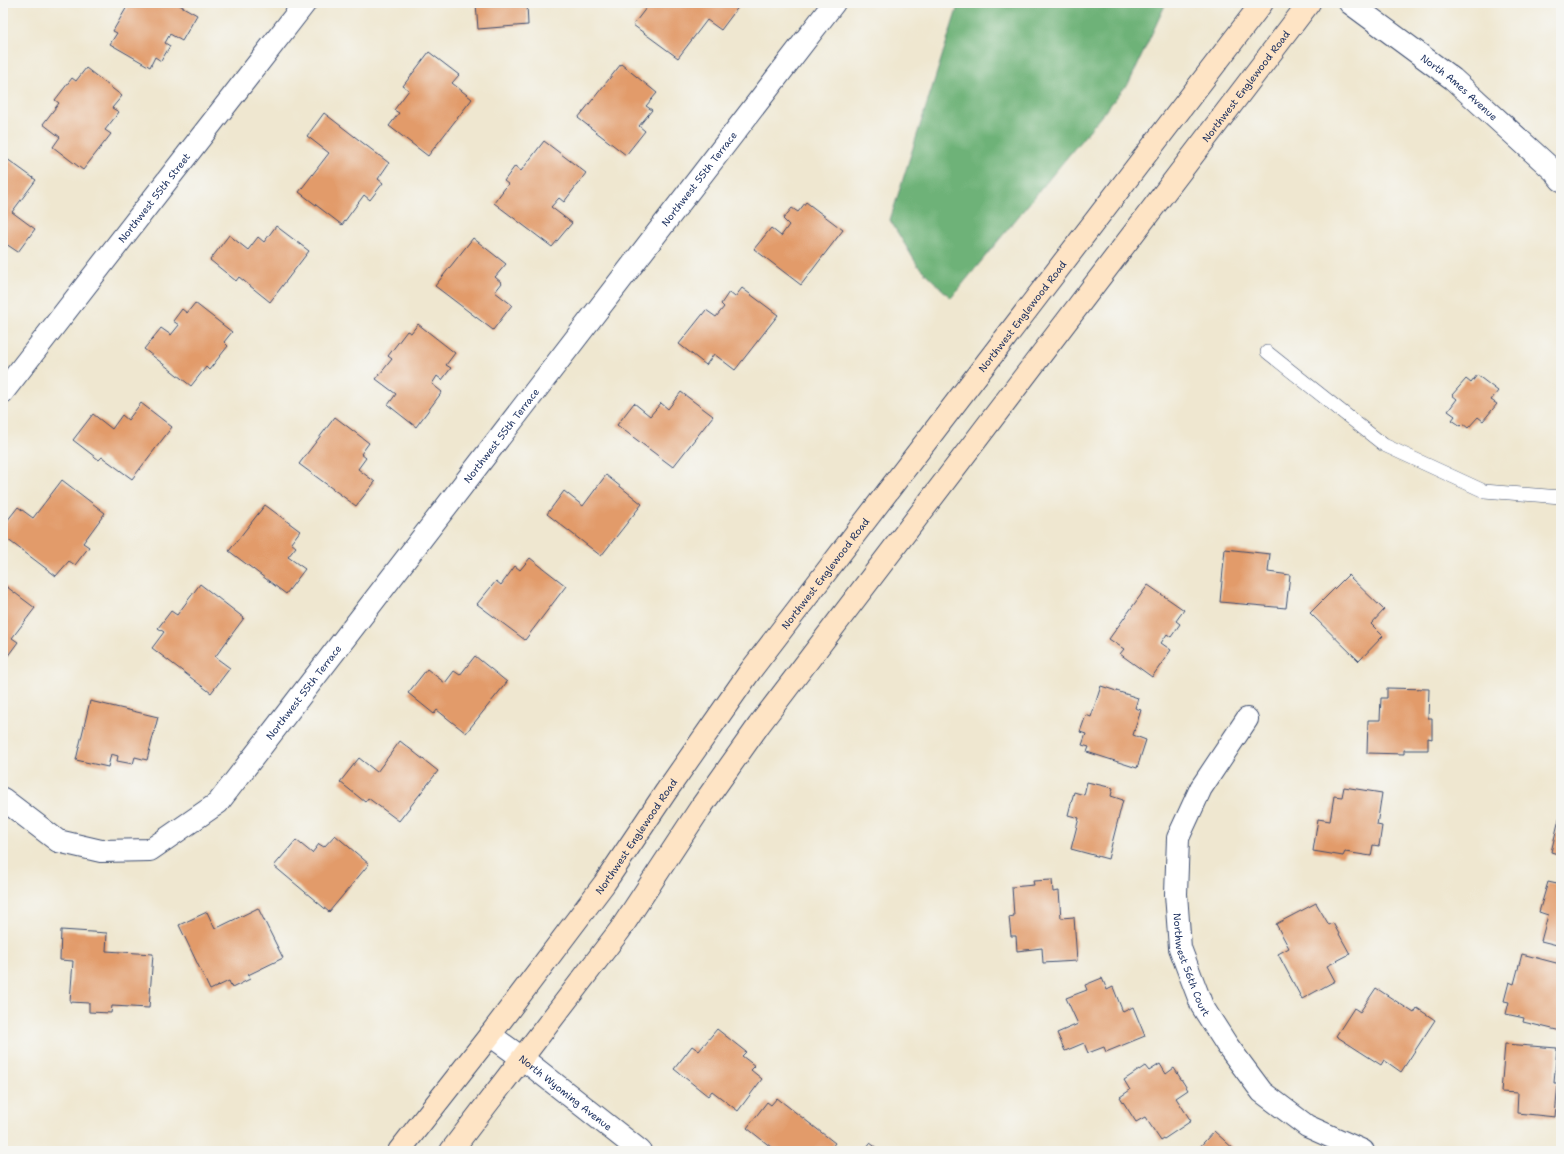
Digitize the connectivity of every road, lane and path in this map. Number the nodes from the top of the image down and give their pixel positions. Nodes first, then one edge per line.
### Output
1 (305, 3) edge
2 (834, 3) edge
3 (1262, 3) edge
4 (1309, 3) edge
5 (1350, 3) edge
6 (1561, 180) edge
7 (1267, 352) dead end
8 (3, 392) edge
9 (1561, 497) edge
10 (1247, 720) dead end
11 (3, 800) edge
12 (490, 1035) junction
13 (522, 1058) junction
14 (399, 1151) edge
15 (451, 1151) edge
16 (640, 1151) edge
17 (1363, 1151) edge

1 - 8 street, Northwest 55th Street
2 - 11 street, Northwest 55th Terrace
3 - 12 main road, Northwest Englewood Road
4 - 13 main road, Northwest Englewood Road
5 - 6 street, North Ames Avenue
7 - 9 lane
10 - 17 street, Northwest 56th Court
12 - 13 street, North Wyoming Avenue
12 - 14 main road, Northwest Englewood Road
13 - 15 main road, Northwest Englewood Road
13 - 16 street, North Wyoming Avenue

